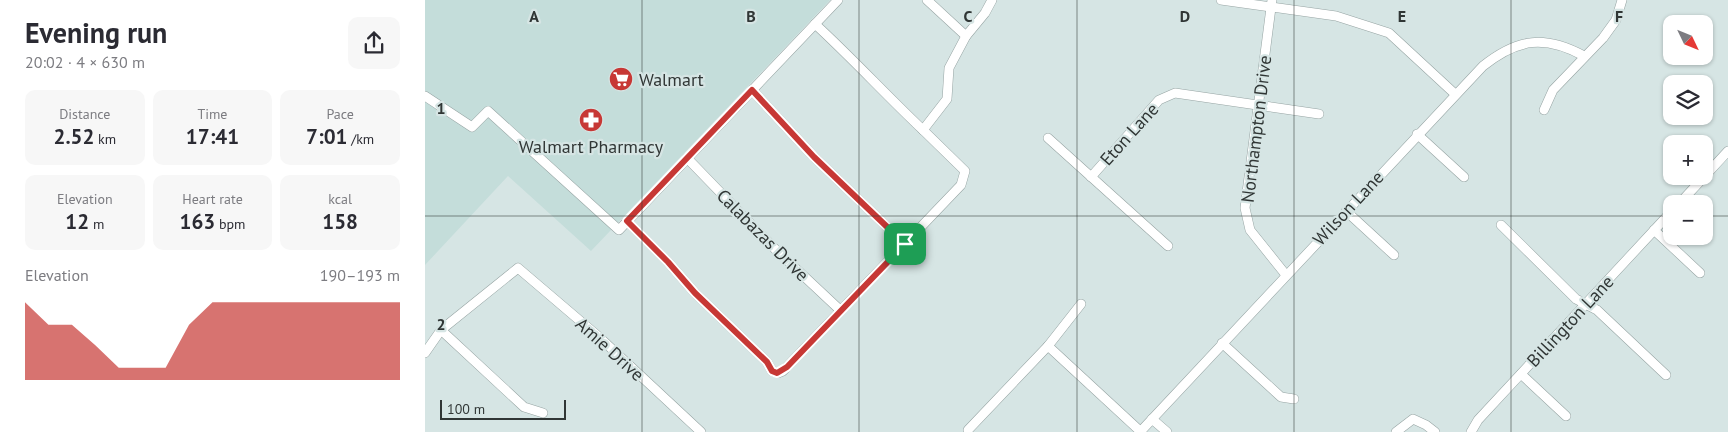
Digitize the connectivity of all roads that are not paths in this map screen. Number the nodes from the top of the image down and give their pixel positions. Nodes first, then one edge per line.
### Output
1 (838, 0) edge
2 (927, 0) edge
3 (992, 0) edge
4 (1221, 0) edge
5 (1622, 0) edge
6 (1271, 4) edge
7 (815, 24) junction
8 (965, 36) junction
9 (1584, 56) junction
10 (752, 90) junction
11 (1455, 94) junction
12 (425, 96) edge
13 (1259, 106) junction
14 (1544, 110) dead end
15 (1319, 114) dead end
16 (923, 130) junction
17 (1417, 134) junction
18 (1048, 138) dead end
19 (1728, 150) edge
20 (687, 158) junction
21 (1724, 161) edge
22 (1091, 176) junction
23 (1464, 178) dead end
24 (1688, 195) edge
25 (1346, 211) junction
26 (627, 221) junction
27 (1663, 221) edge
28 (1501, 225) dead end
29 (1655, 230) junction
30 (905, 244) junction
31 (1168, 246) dead end
32 (1394, 255) dead end
33 (1700, 273) dead end
34 (1286, 275) junction
35 (1586, 303) junction
36 (1081, 304) dead end
37 (841, 310) junction
38 (441, 330) junction
39 (1222, 343) junction
40 (1048, 346) junction
41 (425, 353) edge
42 (1521, 374) junction
43 (1666, 375) dead end
44 (1294, 399) dead end
45 (543, 413) dead end
46 (1566, 416) dead end
47 (1152, 419) junction
48 (695, 430) edge
49 (968, 430) dead end
50 (1140, 432) edge
51 (1167, 432) edge
52 (1396, 432) edge
53 (1435, 432) edge
54 (1471, 432) edge

1 - 7 street
2 - 8 street
3 - 8 street
4 - 6 street
5 - 9 street
6 - 11 street
6 - 13 street, Northampton Drive
7 - 10 street
7 - 16 street
8 - 16 street
9 - 11 street, Wilson Lane
9 - 14 street
10 - 20 street
10 - 30 street
11 - 17 street, Wilson Lane
12 - 26 street
13 - 15 street, Eton Lane
13 - 22 street, Eton Lane
13 - 34 street, Northampton Drive
16 - 30 street
17 - 23 street
17 - 25 street, Wilson Lane
18 - 22 street
19 - 21 street
20 - 26 street
20 - 37 street, Calabazas Drive
21 - 24 street
22 - 31 street
25 - 32 street
25 - 34 street, Wilson Lane
26 - 37 street
27 - 29 street, Billington Lane
28 - 35 street
29 - 33 street
29 - 35 street, Billington Lane
30 - 37 street
34 - 39 street, Wilson Lane
35 - 42 street, Billington Lane
35 - 43 street
36 - 40 street
38 - 41 street
38 - 45 street
38 - 48 street, Amie Drive
39 - 44 street
39 - 47 street, Wilson Lane
40 - 49 street
40 - 50 street
42 - 46 street
42 - 54 street, Billington Lane
47 - 50 street, Wilson Lane
47 - 51 street
52 - 53 street

